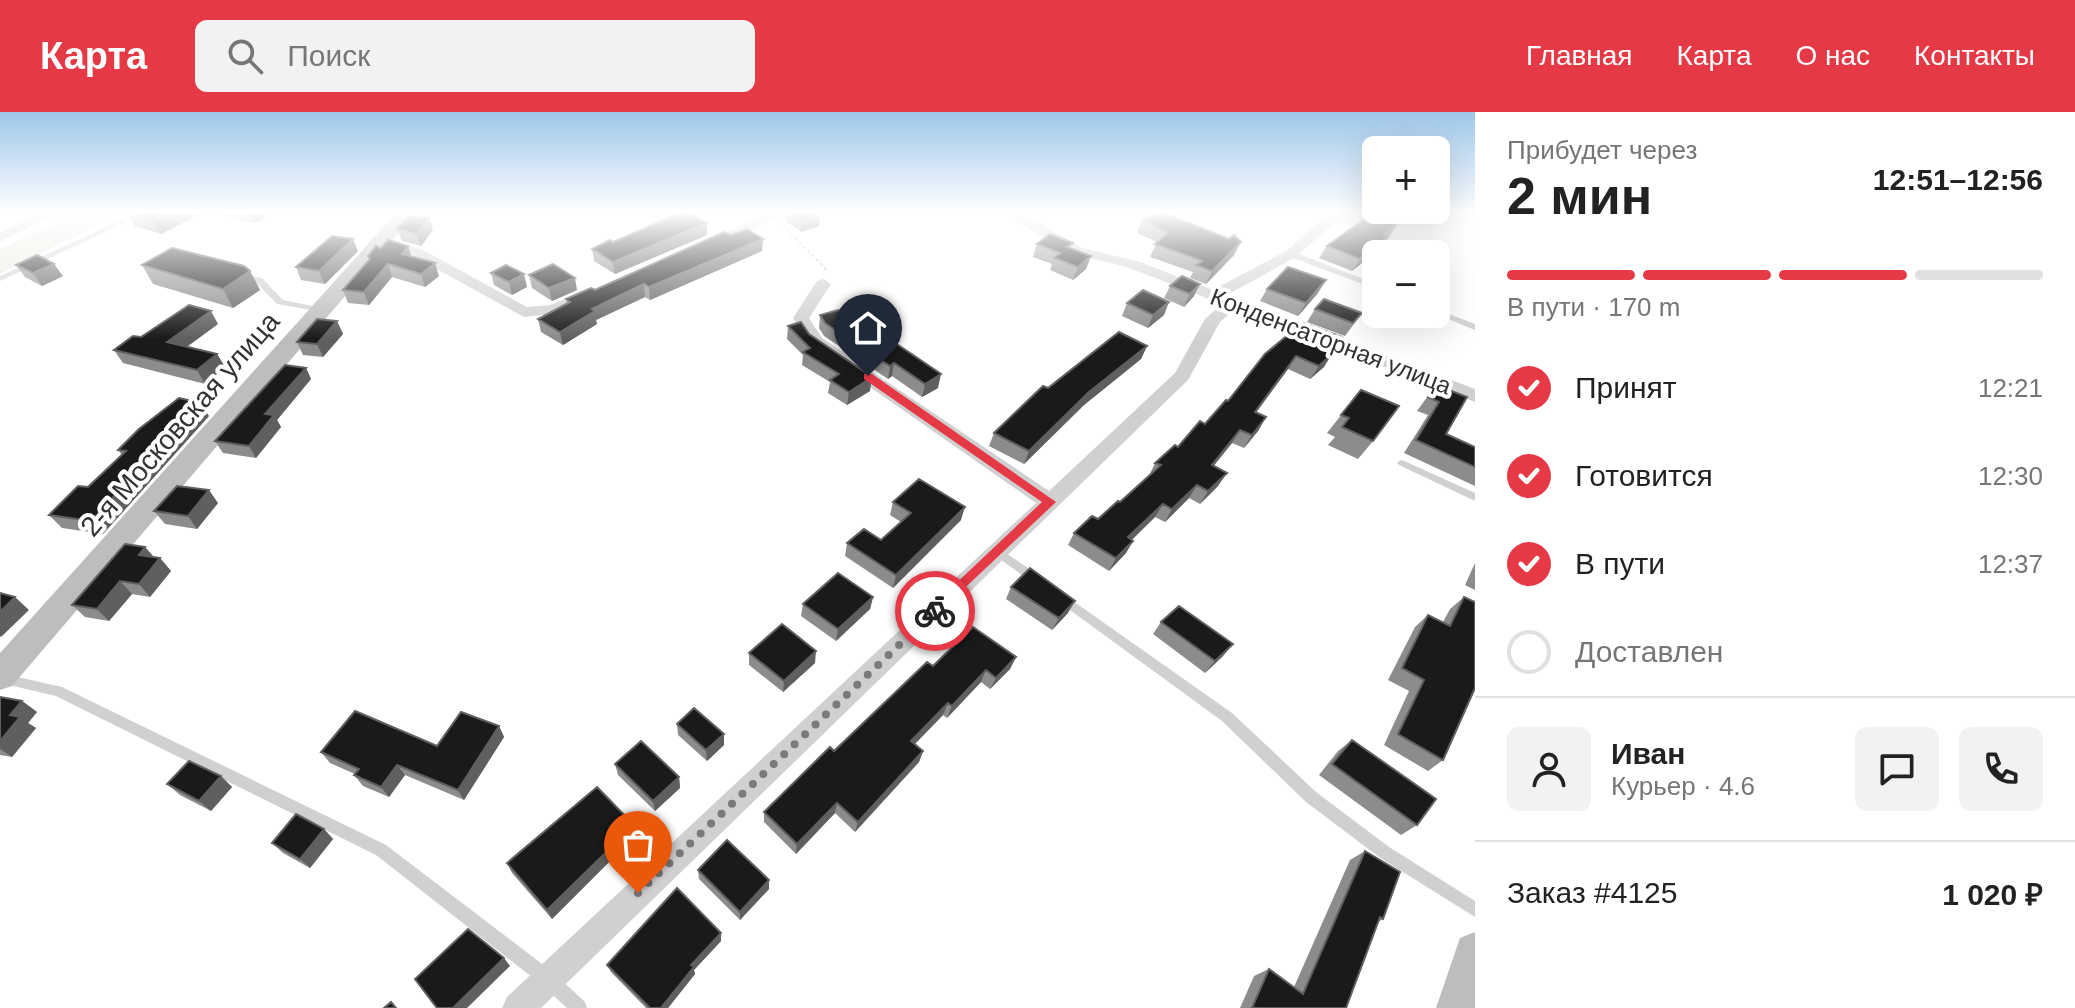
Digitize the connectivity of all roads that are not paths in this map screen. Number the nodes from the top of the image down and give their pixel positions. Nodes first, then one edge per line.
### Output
1 (52, 255) edge
2 (372, 255) edge
3 (421, 255) edge
4 (1093, 255) edge
5 (1290, 255) edge
6 (1293, 255) edge
7 (233, 273) edge
8 (0, 279) edge
9 (1362, 282) edge
10 (823, 284) road end
11 (610, 285) edge
12 (1223, 299) junction
13 (323, 310) junction
14 (1450, 317) edge
15 (1475, 327) edge
16 (1475, 396) edge
17 (1402, 463) dead end
18 (1475, 497) edge
19 (1050, 502) junction
20 (998, 552) junction
21 (0, 677) edge
22 (1475, 910) edge
23 (1475, 953) edge
24 (548, 979) junction
25 (518, 1008) edge
26 (579, 1008) edge
27 (1458, 1008) edge

1 - 8 lane
2 - 13 street, 2-я Московская улица
3 - 11 street
4 - 12 street, Конденсаторная улица
5 - 12 street
6 - 9 lane
7 - 13 lane
10 - 19 street
12 - 16 street, Конденсаторная улица
12 - 19 street
13 - 21 street, 2-я Московская улица
14 - 15 lane
17 - 18 lane
19 - 20 street
20 - 22 lane
20 - 24 street
21 - 24 lane
23 - 27 street
24 - 25 street
24 - 26 lane

